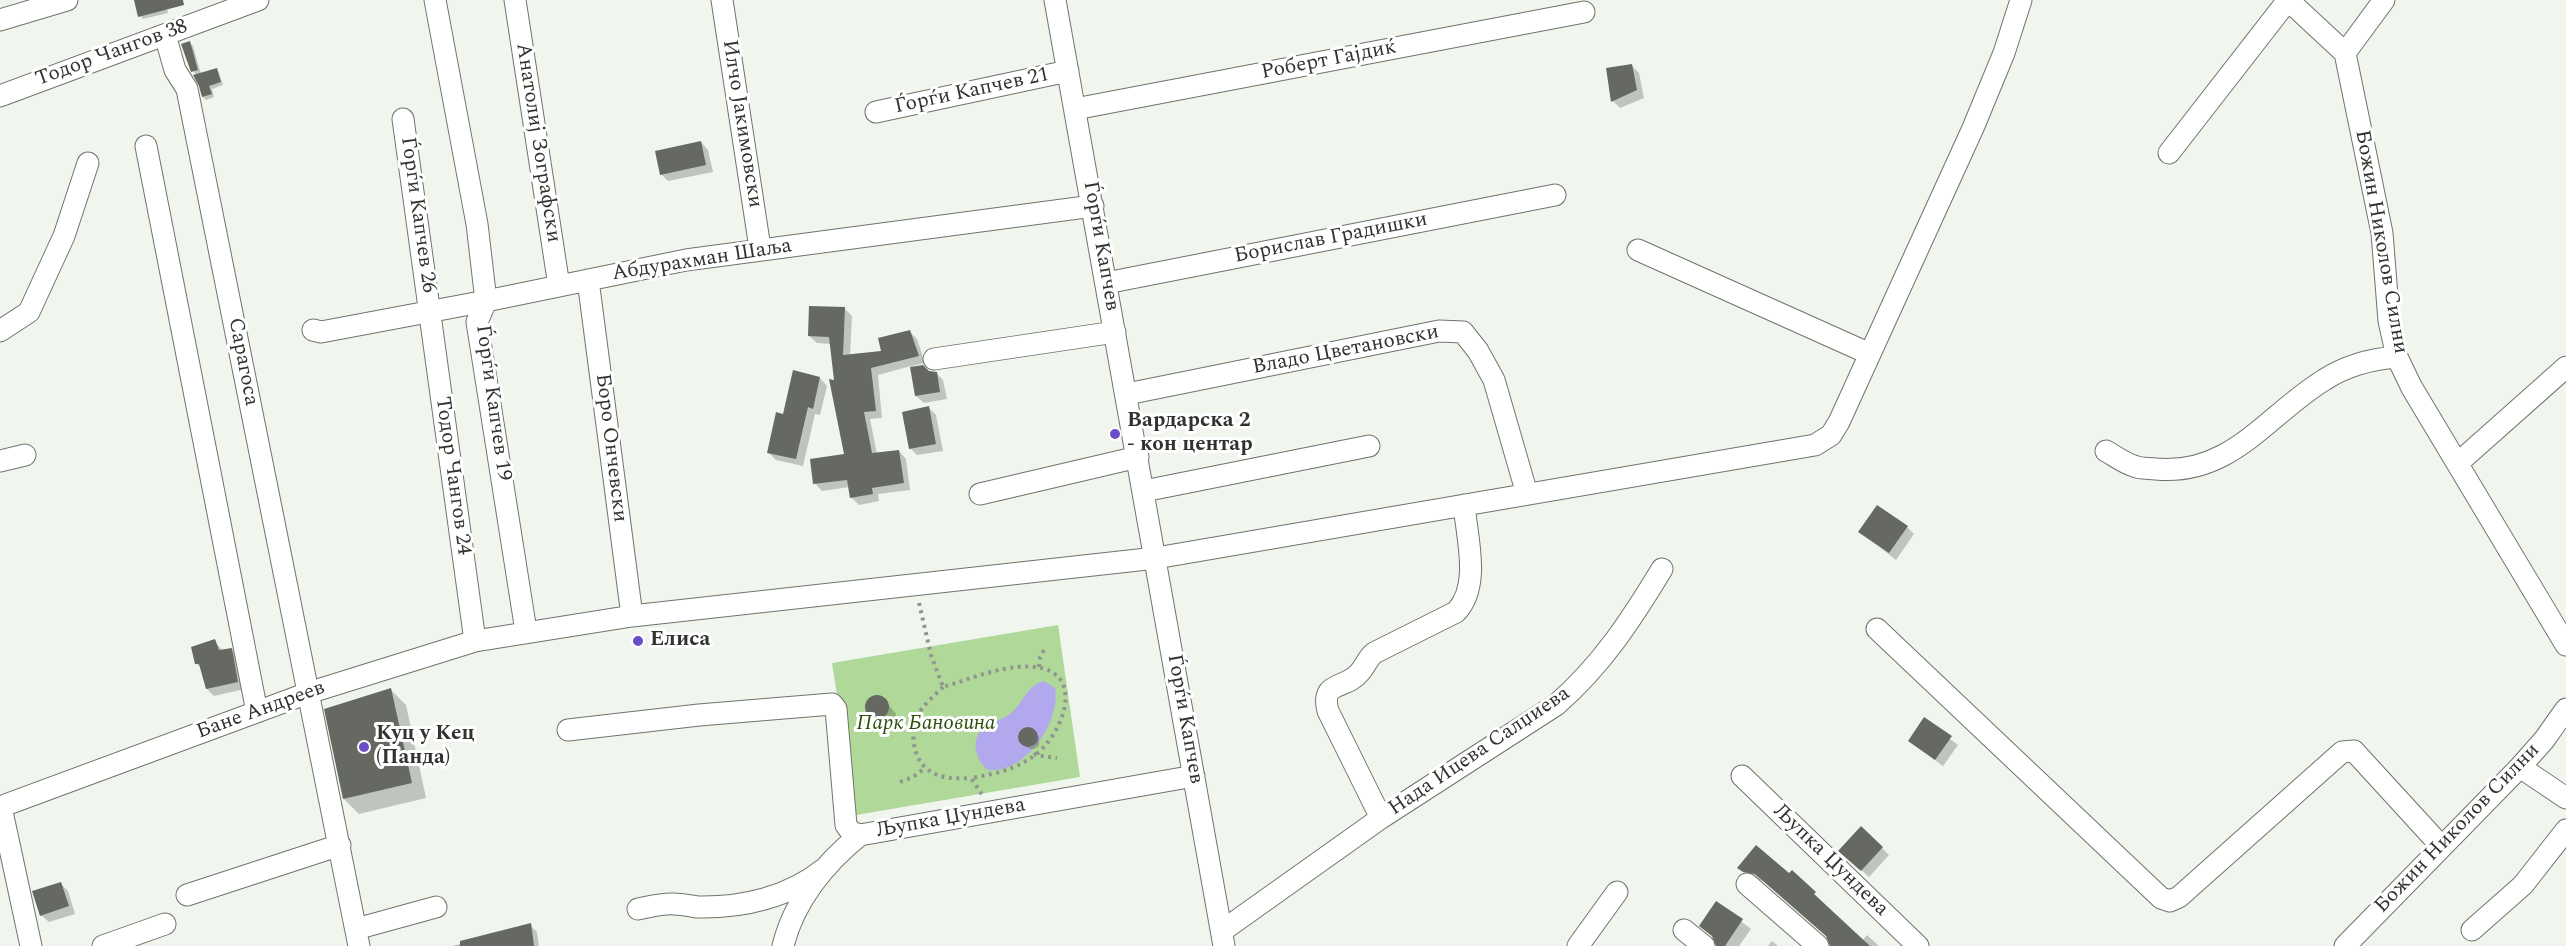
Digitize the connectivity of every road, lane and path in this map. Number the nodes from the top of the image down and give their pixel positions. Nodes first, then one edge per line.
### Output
1 (67, 0) edge
2 (258, 0) edge
3 (435, 0) edge
4 (515, 0) edge
5 (722, 0) edge
6 (1055, 0) edge
7 (2021, 0) edge
8 (2288, 0) edge
9 (2384, 0) edge
10 (1584, 12) dead end
11 (0, 20) edge
12 (165, 35) junction
13 (2345, 53) junction
14 (1068, 71) junction
15 (0, 96) edge
16 (1075, 109) junction
17 (876, 112) dead end
18 (403, 119) dead end
19 (146, 146) dead end
20 (2169, 153) dead end
21 (88, 163) dead end
22 (1555, 195) dead end
23 (1093, 206) junction
24 (760, 248) junction
25 (1638, 250) dead end
26 (588, 280) junction
27 (1107, 283) junction
28 (559, 286) junction
29 (486, 301) junction
30 (430, 311) junction
31 (313, 330) dead end
32 (0, 331) edge
33 (1115, 332) junction
34 (1870, 354) junction
35 (2397, 357) junction
36 (934, 359) dead end
37 (2566, 367) edge
38 (1127, 394) junction
39 (1369, 446) dead end
40 (2106, 451) dead end
41 (25, 454) dead end
42 (1138, 456) junction
43 (0, 461) edge
44 (2458, 463) junction
45 (1144, 491) junction
46 (981, 494) dead end
47 (1527, 494) junction
48 (1464, 505) junction
49 (1156, 558) junction
50 (1662, 569) dead end
51 (914, 585) junction
52 (632, 616) junction
53 (1877, 629) dead end
54 (526, 631) junction
55 (475, 641) junction
56 (2566, 645) edge
57 (1046, 648) dead end
58 (1039, 667) junction
59 (943, 687) junction
60 (308, 693) junction
61 (2566, 709) edge
62 (256, 712) junction
63 (568, 730) dead end
64 (1031, 746) dead end
65 (1036, 755) junction
66 (1057, 758) dead end
67 (2520, 767) junction
68 (925, 768) junction
69 (1194, 776) junction
70 (1742, 776) dead end
71 (971, 778) junction
72 (900, 782) dead end
73 (2566, 798) edge
74 (1, 807) edge
75 (993, 811) junction
76 (1381, 818) junction
77 (2566, 831) edge
78 (860, 835) junction
79 (340, 845) junction
80 (2441, 846) junction
81 (824, 869) junction
82 (1747, 884) dead end
83 (1617, 892) dead end
84 (187, 895) dead end
85 (436, 907) dead end
86 (638, 909) dead end
87 (165, 924) dead end
88 (1684, 930) dead end
89 (2472, 930) dead end
90 (357, 938) edge
91 (1223, 939) edge
92 (31, 946) edge
93 (103, 946) edge
94 (783, 946) edge
95 (1578, 946) edge
96 (1704, 946) edge
97 (1818, 946) edge
98 (1918, 946) edge
99 (2345, 946) edge

1 - 11 street
2 - 12 street, Тодор Чангов 38
3 - 29 street, Ѓорѓи Капчев 19
4 - 28 street, Анатолиј Зографски
5 - 24 street, Илчо Јакимовски
6 - 14 street, Ѓорѓи Капчев
7 - 34 street
8 - 13 street
8 - 20 street
9 - 13 street
10 - 16 street, Роберт Гајдиќ
12 - 15 street, Тодор Чангов 38
12 - 60 street, Сарагоса
13 - 35 street, Божин Николов Силни
14 - 16 street, Ѓорѓи Капчев
14 - 17 street, Ѓорѓи Капчев 21
16 - 23 street, Ѓорѓи Капчев
18 - 30 street, Ѓорѓи Капчев 26
19 - 62 street
21 - 32 street
22 - 27 street, Борислав Градишки
23 - 24 street, Абдурахман Шаља
23 - 27 street, Ѓорѓи Капчев
24 - 26 street, Абдурахман Шаља
25 - 34 street
26 - 28 street, Абдурахман Шаља
26 - 52 street, Боро Ончевски
27 - 33 street, Ѓорѓи Капчев
28 - 29 street, Абдурахман Шаља
29 - 30 street, Абдурахман Шаља
29 - 54 street, Ѓорѓи Капчев 19
30 - 31 street, Абдурахман Шаља
30 - 55 street, Тодор Чангов 24
33 - 36 street
33 - 38 street, Ѓорѓи Капчев
34 - 47 street
35 - 40 street
35 - 44 street, Божин Николов Силни
37 - 44 street
38 - 42 street, Ѓорѓи Капчев
38 - 47 street, Владо Цветановски
39 - 45 street
41 - 43 street
42 - 45 street, Ѓорѓи Капчев
42 - 46 street
44 - 56 street, Божин Николов Силни
45 - 49 street, Ѓорѓи Капчев
47 - 48 street
48 - 49 street
48 - 76 street, Нада Ицева Салџиева
49 - 51 street
49 - 69 street, Ѓорѓи Капчев
50 - 76 street, Нада Ицева Салџиева
51 - 52 street
51 - 59 path
52 - 54 street
53 - 80 street
54 - 55 street, Бане Андреев
55 - 60 street, Бане Андреев
57 - 58 path
58 - 59 path
58 - 65 path
59 - 68 path
60 - 62 street, Бане Андреев
60 - 79 street, Сарагоса
61 - 67 street, Божин Николов Силни
62 - 74 street, Бане Андреев
63 - 78 street, Љупка Џундева
64 - 65 path
65 - 66 path
65 - 71 path
67 - 73 street
67 - 80 street, Божин Николов Силни
68 - 71 path
68 - 72 path
69 - 75 street, Љупка Џундева
69 - 91 street, Ѓорѓи Капчев
70 - 98 street, Љупка Џундева
71 - 75 path
74 - 92 street
75 - 78 street, Љупка Џундева
76 - 91 street, Нада Ицева Салџиева
77 - 89 street
78 - 81 street
79 - 84 street
79 - 90 street, Сарагоса
80 - 99 street, Божин Николов Силни
81 - 86 street
81 - 94 street
82 - 97 street
83 - 95 street
85 - 90 street
87 - 93 street
88 - 96 street

